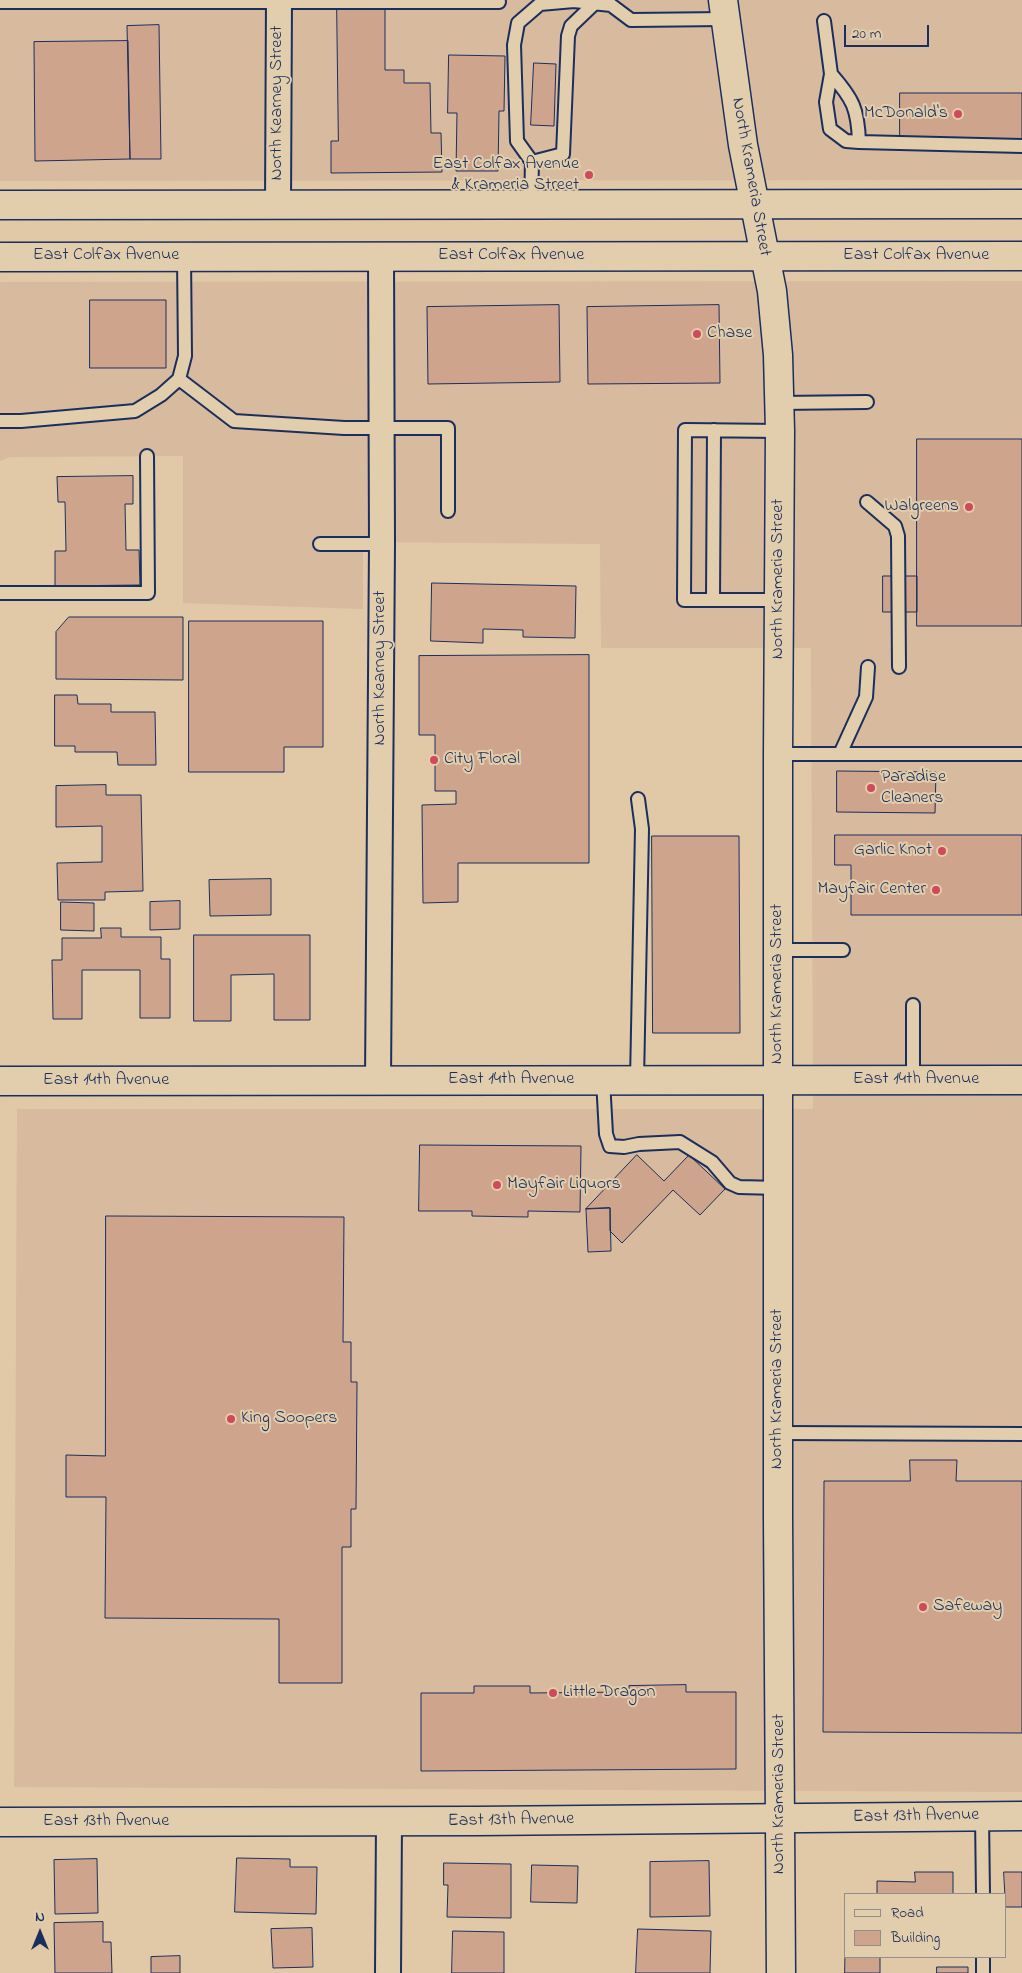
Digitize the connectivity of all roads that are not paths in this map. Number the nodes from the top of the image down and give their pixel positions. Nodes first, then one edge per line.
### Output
1 (46, 1) edge
2 (279, 1) edge
3 (0, 2) edge
4 (499, 2) dead end
5 (594, 3) junction
6 (724, 9) edge
7 (824, 21) dead end
8 (831, 74) junction
9 (859, 142) junction
10 (1022, 146) edge
11 (532, 162) junction
12 (1022, 204) edge
13 (0, 205) edge
14 (531, 205) junction
15 (754, 205) junction
16 (278, 206) junction
17 (184, 256) junction
18 (381, 256) junction
19 (765, 256) junction
20 (1022, 256) edge
21 (0, 257) edge
22 (179, 379) junction
23 (867, 402) dead end
24 (780, 403) junction
25 (0, 421) edge
26 (382, 428) junction
27 (714, 430) junction
28 (780, 431) junction
29 (147, 456) dead end
30 (867, 502) dead end
31 (448, 511) dead end
32 (320, 544) dead end
33 (382, 544) junction
34 (0, 592) edge
35 (712, 600) junction
36 (778, 600) junction
37 (898, 667) dead end
38 (868, 668) dead end
39 (778, 754) junction
40 (840, 754) junction
41 (1022, 754) edge
42 (638, 799) dead end
43 (779, 950) junction
44 (843, 950) dead end
45 (913, 1005) dead end
46 (378, 1080) junction
47 (602, 1080) junction
48 (636, 1080) junction
49 (778, 1080) junction
50 (913, 1080) junction
51 (1022, 1080) edge
52 (0, 1081) edge
53 (779, 1188) junction
54 (778, 1433) junction
55 (1022, 1434) edge
56 (982, 1816) junction
57 (1022, 1816) edge
58 (780, 1818) junction
59 (0, 1822) edge
60 (389, 1822) junction
61 (982, 1893) edge
62 (982, 1958) edge
63 (388, 1973) edge
64 (781, 1973) edge
65 (982, 1973) edge

1 - 2 lane
1 - 3 lane
2 - 4 lane
2 - 16 street, North Kearney Street
5 - 6 lane
5 - 11 lane
5 - 11 lane
6 - 15 main road, North Krameria Street
7 - 8 lane
8 - 9 lane
8 - 9 lane
9 - 10 lane
11 - 14 lane
12 - 15 main road
13 - 16 main road
14 - 15 main road
14 - 16 main road
15 - 19 main road, North Krameria Street
17 - 18 main road, East Colfax Avenue
17 - 21 main road, East Colfax Avenue
17 - 22 lane
18 - 19 main road, East Colfax Avenue
18 - 26 street, North Kearney Street
19 - 20 main road, East Colfax Avenue
19 - 24 main road, North Krameria Street
22 - 25 lane
22 - 26 lane
23 - 24 lane
24 - 28 main road, North Krameria Street
26 - 31 lane
26 - 33 street, North Kearney Street
27 - 28 lane
27 - 35 lane
27 - 35 lane
28 - 36 main road, North Krameria Street
29 - 34 lane
30 - 37 lane
32 - 33 lane
33 - 46 street, North Kearney Street
35 - 36 lane
36 - 39 main road, North Krameria Street
38 - 40 lane
39 - 40 lane
39 - 43 main road, North Krameria Street
40 - 41 lane
42 - 48 lane
43 - 44 lane
43 - 49 main road, North Krameria Street
45 - 50 lane
46 - 47 main road, East 14th Avenue
46 - 52 main road, East 14th Avenue
47 - 48 main road, East 14th Avenue
47 - 53 lane
48 - 49 main road, East 14th Avenue
49 - 50 main road, East 14th Avenue
49 - 53 main road, North Krameria Street
50 - 51 main road, East 14th Avenue
53 - 54 main road, North Krameria Street
54 - 55 lane
54 - 58 main road, North Krameria Street
56 - 57 main road, East 13th Avenue
56 - 58 main road, East 13th Avenue
56 - 61 lane
58 - 60 main road, East 13th Avenue
58 - 64 main road, North Krameria Street
59 - 60 main road, East 13th Avenue
60 - 63 street
62 - 65 lane

